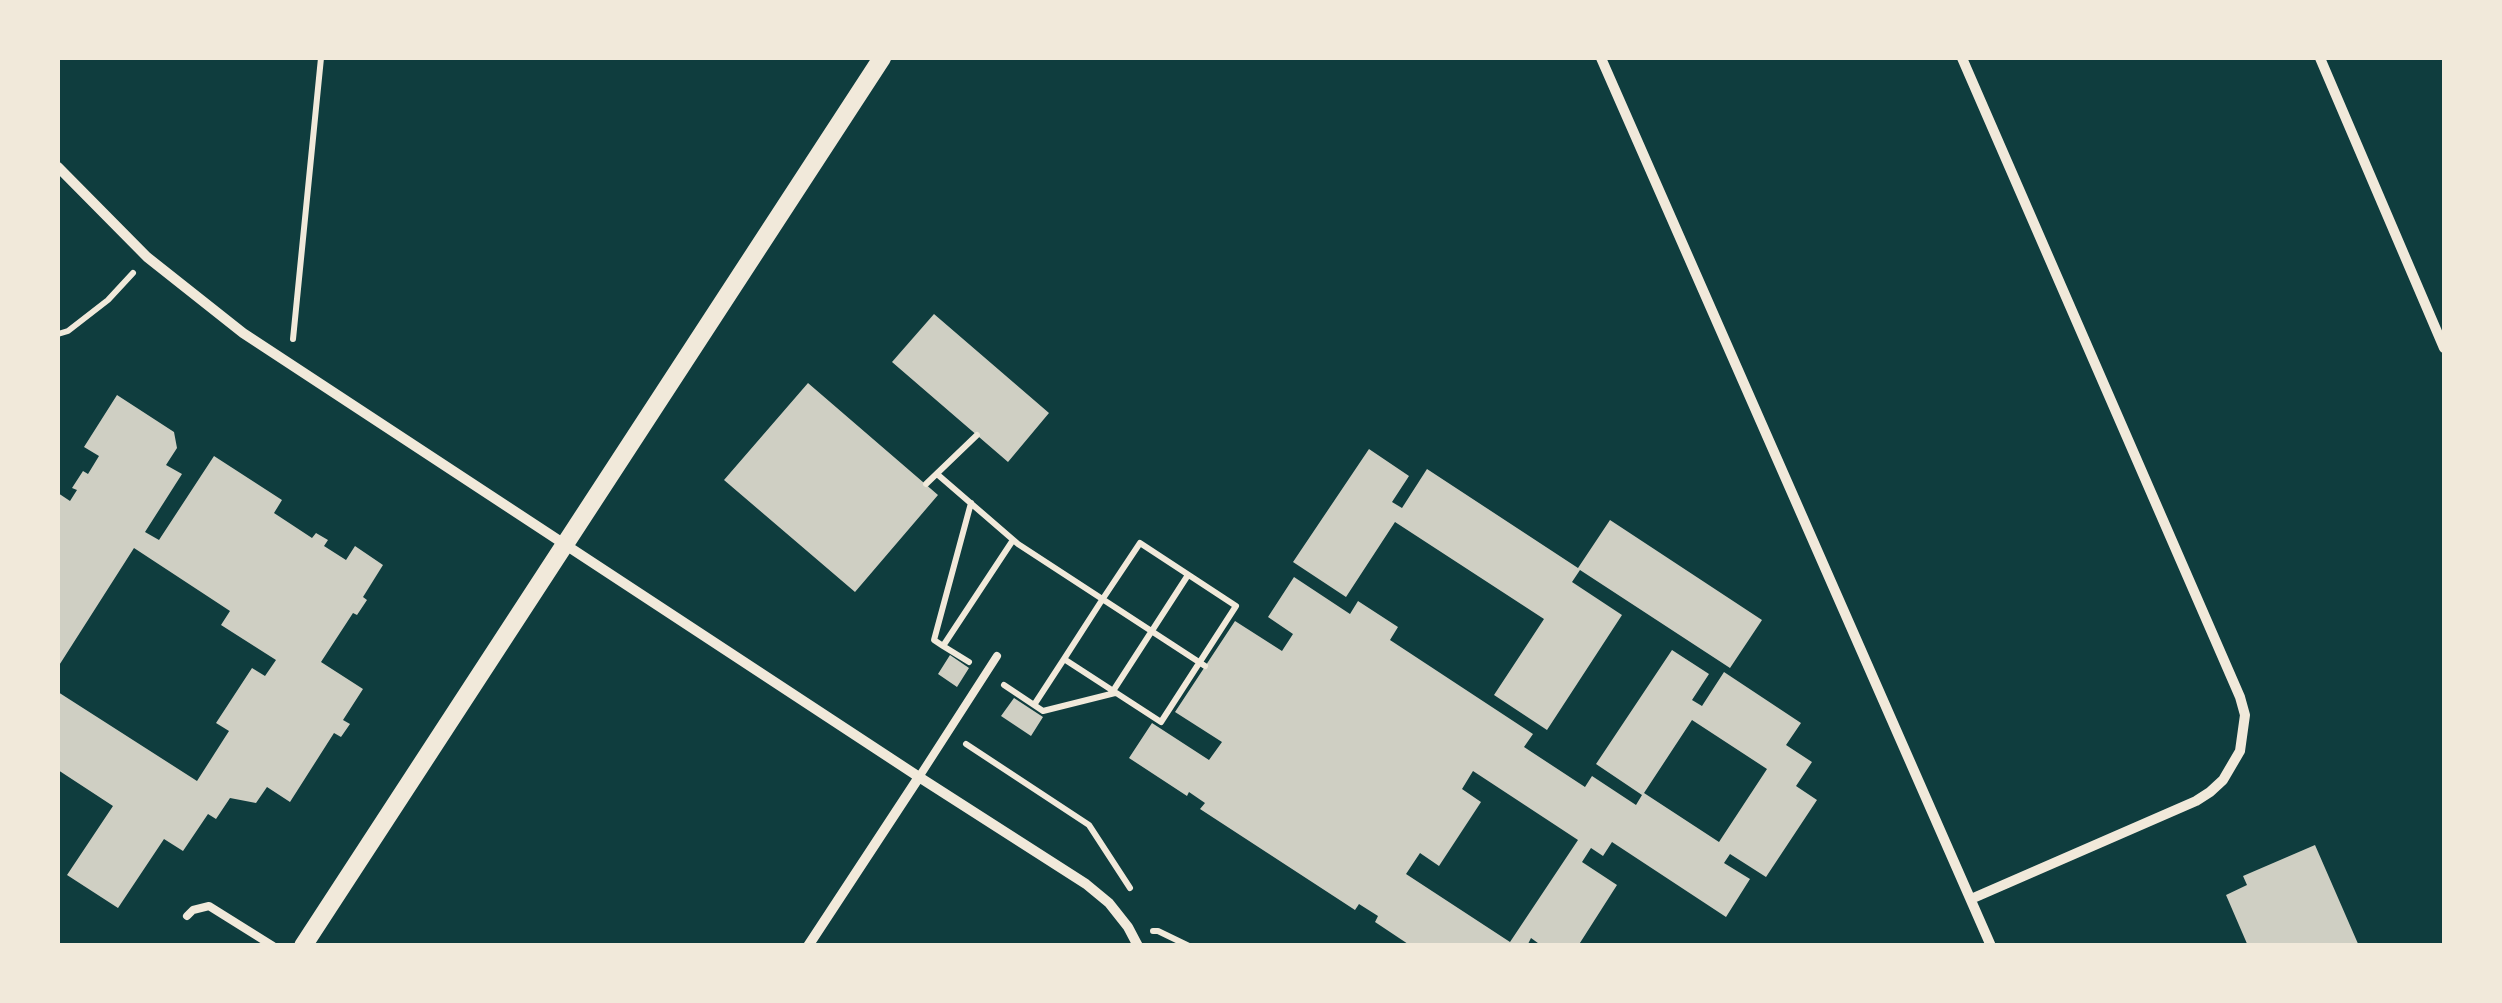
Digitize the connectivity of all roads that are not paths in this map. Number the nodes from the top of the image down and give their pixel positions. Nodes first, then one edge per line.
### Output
1 (882, 58) edge
2 (1600, 58) edge
3 (1962, 58) edge
4 (2320, 58) edge
5 (58, 167) edge
6 (2444, 348) edge
7 (564, 544) junction
8 (997, 656) dead end
9 (919, 777) junction
10 (1970, 899) junction
11 (186, 916) dead end
12 (273, 946) edge
13 (303, 946) edge
14 (808, 946) edge
15 (1138, 946) edge
16 (1991, 946) edge

1 - 7 street
2 - 10 street
3 - 10 street
4 - 6 street
5 - 7 street
7 - 9 street
7 - 13 street
8 - 9 lane
9 - 14 street
9 - 15 street
10 - 16 street
11 - 12 lane

